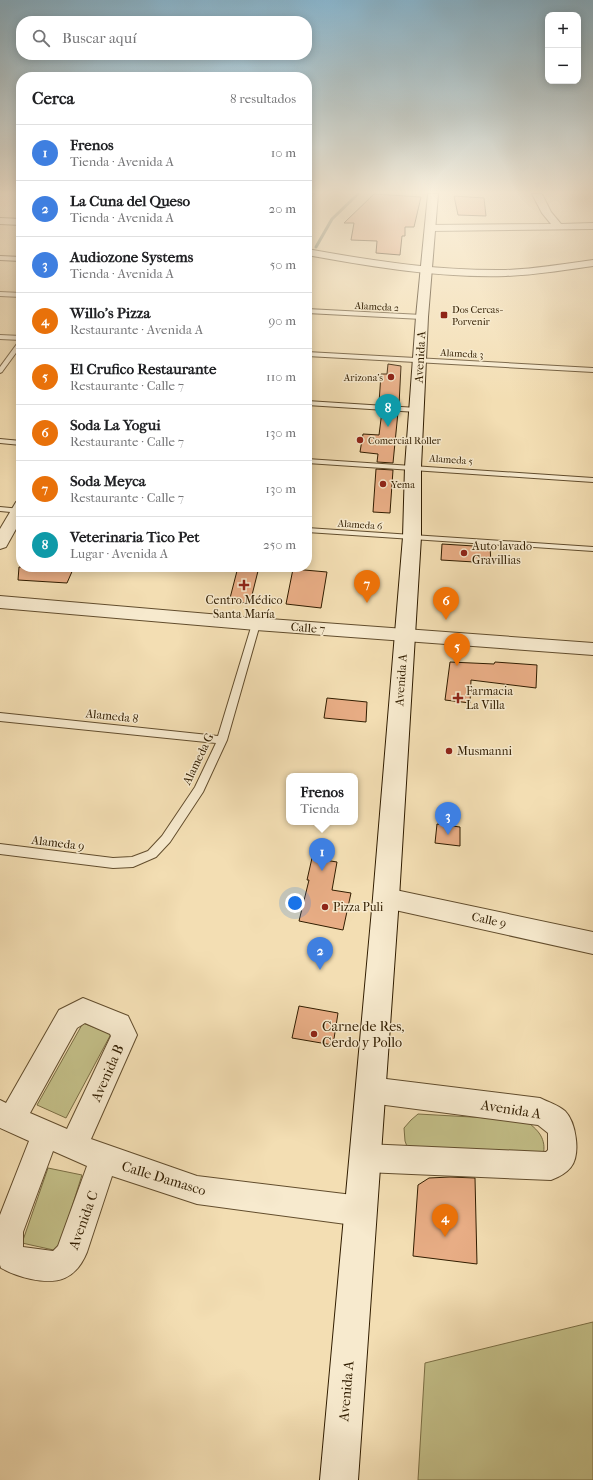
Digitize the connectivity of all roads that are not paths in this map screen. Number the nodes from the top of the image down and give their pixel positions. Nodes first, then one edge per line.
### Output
1 (381, 263) edge
2 (428, 263) edge
3 (593, 263) edge
4 (427, 270) junction
5 (0, 294) edge
6 (16, 295) edge
7 (312, 311) edge
8 (422, 317) junction
9 (0, 337) edge
10 (16, 338) edge
11 (16, 349) edge
12 (312, 354) edge
13 (420, 361) junction
14 (593, 370) edge
15 (0, 371) edge
16 (312, 403) edge
17 (417, 410) junction
18 (0, 441) edge
19 (16, 443) edge
20 (312, 461) edge
21 (414, 467) junction
22 (593, 480) edge
23 (0, 509) edge
24 (16, 509) edge
25 (16, 516) edge
26 (312, 530) edge
27 (412, 537) junction
28 (0, 544) edge
29 (593, 549) edge
30 (0, 602) edge
31 (256, 624) junction
32 (404, 635) junction
33 (593, 648) edge
34 (0, 717) edge
35 (222, 740) junction
36 (0, 849) edge
37 (113, 863) joint
38 (386, 898) junction
39 (593, 943) edge
40 (370, 1090) junction
41 (6, 1116) edge
42 (46, 1134) junction
43 (74, 1146) junction
44 (365, 1158) junction
45 (104, 1159) junction
46 (361, 1211) junction
47 (339, 1480) edge

1 - 4 street
2 - 4 street, Avenida A
3 - 4 street
4 - 8 street, Avenida A
5 - 6 lane
7 - 8 lane, Alameda 2
8 - 13 street, Avenida A
9 - 10 lane
11 - 15 lane
12 - 13 lane, Alameda 3
13 - 14 lane, Alameda 3
13 - 17 street, Avenida A
16 - 17 lane
17 - 21 street, Avenida A
18 - 19 lane
20 - 21 lane, Alameda 5
21 - 22 lane, Alameda 5
21 - 27 street, Avenida A
23 - 24 lane
25 - 28 street
26 - 27 lane, Alameda 6
27 - 29 lane
27 - 32 street, Avenida A
30 - 31 street, Calle 7
31 - 32 street, Calle 7
31 - 35 lane, Alameda G
32 - 33 street, Calle 7
32 - 38 street, Avenida A
34 - 35 lane, Alameda 8
35 - 37 lane, Alameda G
36 - 37 lane, Alameda 9
38 - 39 street, Calle 9
38 - 40 street, Avenida A
40 - 44 street, Avenida A
40 - 44 street, Avenida A
41 - 42 street, Calle Damasco
41 - 43 street, Avenida B
42 - 43 street, Calle Damasco
42 - 45 street, Avenida C
43 - 45 street, Calle Damasco
44 - 46 street, Avenida A
45 - 46 street, Calle Damasco
46 - 47 street, Avenida A

